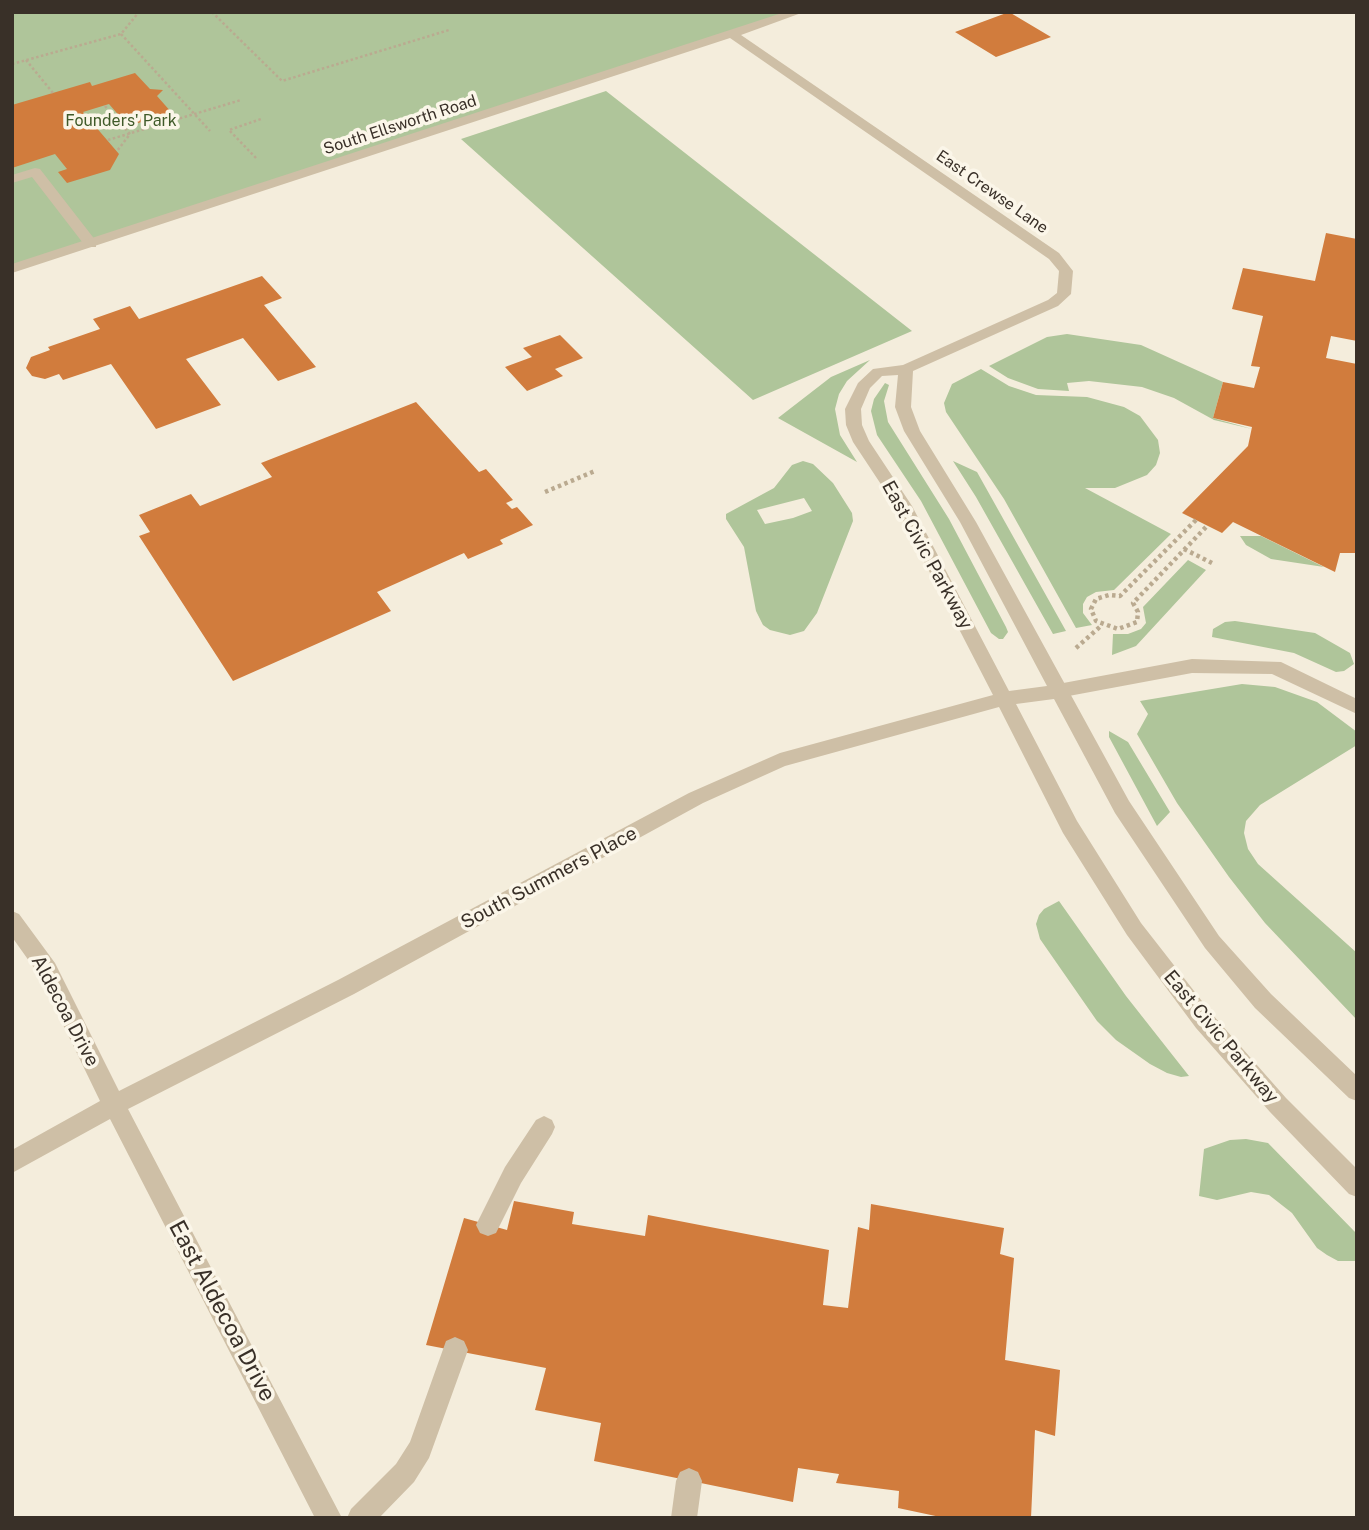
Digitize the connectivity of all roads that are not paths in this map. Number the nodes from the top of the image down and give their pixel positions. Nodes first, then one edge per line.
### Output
1 (798, 12) edge
2 (732, 34) junction
3 (12, 179) edge
4 (91, 244) junction
5 (12, 270) edge
6 (906, 369) junction
7 (1058, 691) junction
8 (1004, 699) junction
9 (1357, 707) edge
10 (12, 920) edge
11 (1357, 1091) edge
12 (114, 1105) junction
13 (544, 1127) dead end
14 (12, 1162) edge
15 (1357, 1186) edge
16 (488, 1224) dead end
17 (455, 1350) dead end
18 (689, 1481) dead end
19 (329, 1518) edge
20 (360, 1518) edge
21 (684, 1518) edge

1 - 2 street, South Ellsworth Road
2 - 4 street, South Ellsworth Road
2 - 6 street, East Crewse Lane
3 - 4 street
4 - 5 street, South Ellsworth Road
6 - 7 street
6 - 8 street, East Civic Parkway
7 - 8 street, South Summers Place
7 - 9 street, South Summers Place
7 - 11 street
8 - 12 street, South Summers Place
8 - 15 street, East Civic Parkway
10 - 12 street, Aldecoa Drive
12 - 14 street, South Summers Place
12 - 19 street, East Aldecoa Drive
13 - 16 street
17 - 20 street
18 - 21 street

